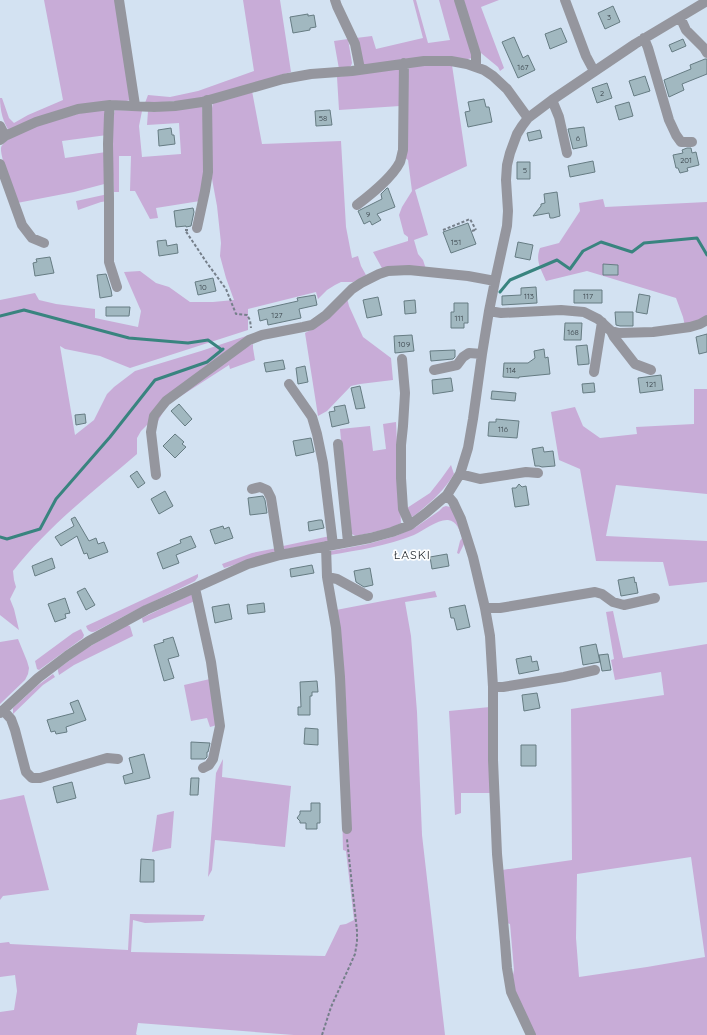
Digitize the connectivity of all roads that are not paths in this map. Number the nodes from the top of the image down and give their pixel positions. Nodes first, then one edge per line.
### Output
1 (119, 0) edge
2 (335, 0) edge
3 (458, 0) edge
4 (565, 0) edge
5 (707, 1) edge
6 (680, 17) junction
7 (644, 38) junction
8 (707, 53) edge
9 (404, 63) junction
10 (476, 67) junction
11 (360, 70) junction
12 (594, 71) junction
13 (208, 100) junction
14 (552, 100) junction
15 (110, 105) junction
16 (135, 105) junction
17 (528, 118) junction
18 (0, 126) edge
19 (2, 138) edge
20 (692, 142) dead end
21 (567, 153) dead end
22 (0, 164) edge
23 (357, 205) dead end
24 (197, 228) road end
25 (44, 243) dead end
26 (495, 281) junction
27 (117, 287) dead end
28 (489, 311) junction
29 (707, 320) edge
30 (602, 322) junction
31 (611, 331) junction
32 (482, 354) junction
33 (402, 359) dead end
34 (434, 370) dead end
35 (651, 370) dead end
36 (594, 372) dead end
37 (289, 384) dead end
38 (338, 444) dead end
39 (538, 473) dead end
40 (460, 474) junction
41 (156, 475) dead end
42 (252, 490) dead end
43 (447, 495) junction
44 (410, 525) junction
45 (348, 542) junction
46 (330, 545) junction
47 (280, 555) junction
48 (327, 577) junction
49 (195, 588) junction
50 (368, 596) dead end
51 (655, 598) dead end
52 (485, 608) junction
53 (595, 670) dead end
54 (493, 687) junction
55 (1, 712) edge
56 (118, 759) dead end
57 (203, 768) dead end
58 (347, 829) road end
59 (531, 1035) edge

1 - 16 street
2 - 11 street
3 - 10 street
4 - 12 street
5 - 6 street
6 - 7 street
6 - 8 street
7 - 12 street
7 - 20 street
9 - 10 street
9 - 11 street
9 - 23 street
10 - 17 street
11 - 13 street
12 - 14 street
13 - 16 street
13 - 24 street
14 - 17 street
14 - 21 street
15 - 16 street
15 - 19 street
15 - 27 street
17 - 26 street
18 - 19 street
22 - 25 street
26 - 28 street
26 - 41 street
28 - 30 street
28 - 32 street
29 - 31 street
30 - 31 street
30 - 36 street
31 - 35 street
32 - 34 street
32 - 40 street
33 - 44 street
37 - 46 street
38 - 45 street
39 - 40 street
40 - 43 street
42 - 47 street
43 - 44 street
43 - 52 street
44 - 45 street
45 - 46 street
46 - 47 street
46 - 48 street
47 - 49 street
48 - 50 street
48 - 58 street
49 - 55 street
49 - 57 street
51 - 52 street
52 - 54 street
53 - 54 street
54 - 59 street
55 - 56 street

